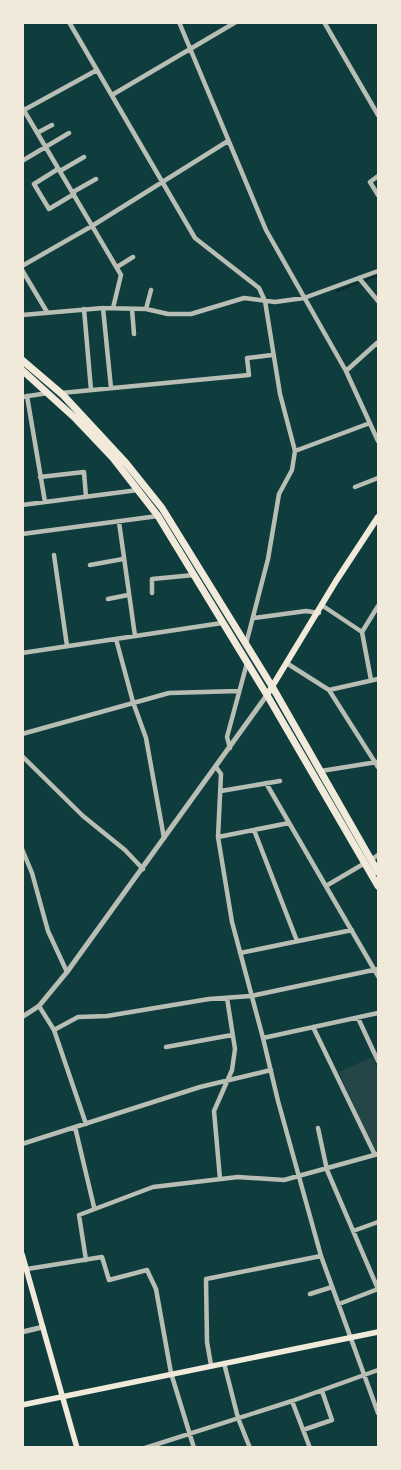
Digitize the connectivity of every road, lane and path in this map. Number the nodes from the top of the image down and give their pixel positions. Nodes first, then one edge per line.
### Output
1 (69, 22) edge
2 (179, 22) edge
3 (236, 22) edge
4 (324, 22) edge
5 (190, 49) junction
6 (97, 70) junction
7 (112, 95) junction
8 (23, 109) edge
9 (378, 115) edge
10 (52, 125) dead end
11 (37, 133) junction
12 (69, 133) dead end
13 (228, 141) junction
14 (46, 148) junction
15 (84, 157) dead end
16 (22, 162) edge
17 (59, 170) junction
18 (378, 176) edge
19 (96, 179) dead end
20 (162, 182) junction
21 (73, 193) junction
22 (378, 195) edge
23 (92, 226) junction
24 (134, 257) dead end
25 (22, 266) edge
26 (117, 267) junction
27 (22, 270) edge
28 (378, 271) edge
29 (359, 278) junction
30 (151, 290) dead end
31 (304, 298) junction
32 (265, 301) junction
33 (378, 301) edge
34 (103, 308) junction
35 (112, 308) junction
36 (132, 309) junction
37 (146, 309) junction
38 (84, 310) junction
39 (47, 312) junction
40 (22, 315) edge
41 (134, 334) dead end
42 (378, 345) edge
43 (272, 355) junction
44 (22, 360) edge
45 (22, 370) edge
46 (346, 371) junction
47 (111, 388) junction
48 (91, 390) junction
49 (49, 393) junction
50 (60, 393) junction
51 (25, 396) edge
52 (370, 423) junction
53 (377, 436) edge
54 (378, 441) edge
55 (295, 451) junction
56 (40, 477) junction
57 (378, 478) edge
58 (355, 487) dead end
59 (139, 490) junction
60 (86, 497) junction
61 (45, 502) junction
62 (22, 505) edge
63 (158, 516) junction
64 (378, 518) edge
65 (119, 522) junction
66 (22, 534) edge
67 (54, 555) dead end
68 (123, 559) junction
69 (90, 565) dead end
70 (194, 575) junction
71 (152, 593) dead end
72 (128, 595) junction
73 (108, 599) dead end
74 (378, 606) edge
75 (321, 609) junction
76 (254, 618) junction
77 (222, 623) junction
78 (362, 632) junction
79 (135, 636) junction
80 (116, 639) junction
81 (246, 645) junction
82 (67, 646) junction
83 (22, 653) edge
84 (247, 663) junction
85 (288, 664) junction
86 (378, 678) edge
87 (371, 680) junction
88 (273, 688) junction
89 (329, 690) junction
90 (238, 691) junction
91 (268, 696) junction
92 (133, 702) junction
93 (22, 734) edge
94 (230, 748) junction
95 (22, 756) edge
96 (378, 764) edge
97 (216, 767) junction
98 (321, 771) junction
99 (280, 781) dead end
100 (266, 784) junction
101 (221, 791) junction
102 (289, 822) junction
103 (254, 830) junction
104 (218, 837) junction
105 (164, 840) junction
106 (22, 849) edge
107 (378, 855) edge
108 (368, 861) junction
109 (143, 869) junction
110 (378, 872) edge
111 (326, 886) junction
112 (378, 886) edge
113 (352, 930) junction
114 (297, 942) junction
115 (240, 954) junction
116 (377, 970) edge
117 (66, 972) junction
118 (378, 976) edge
119 (251, 996) junction
120 (227, 998) junction
121 (38, 1006) junction
122 (378, 1013) edge
123 (22, 1017) edge
124 (358, 1018) junction
125 (313, 1027) junction
126 (54, 1030) junction
127 (232, 1035) junction
128 (263, 1038) junction
129 (166, 1047) dead end
130 (378, 1062) edge
131 (271, 1070) junction
132 (227, 1081) junction
133 (86, 1124) junction
134 (75, 1127) junction
135 (318, 1128) dead end
136 (22, 1144) edge
137 (377, 1155) edge
138 (327, 1170) junction
139 (299, 1177) junction
140 (220, 1179) junction
141 (94, 1207) junction
142 (378, 1222) edge
143 (353, 1231) junction
144 (22, 1254) edge
145 (321, 1256) junction
146 (86, 1260) junction
147 (27, 1269) junction
148 (332, 1287) junction
149 (378, 1289) edge
150 (310, 1294) dead end
151 (339, 1304) junction
152 (43, 1327) junction
153 (22, 1332) edge
154 (378, 1332) edge
155 (349, 1337) junction
156 (224, 1363) junction
157 (212, 1365) junction
158 (378, 1370) edge
159 (171, 1374) junction
160 (364, 1377) junction
161 (322, 1391) junction
162 (63, 1396) junction
163 (292, 1401) junction
164 (22, 1405) edge
165 (378, 1413) edge
166 (238, 1418) junction
167 (303, 1430) junction
168 (190, 1433) junction
169 (77, 1448) edge
170 (145, 1448) edge
171 (194, 1448) edge
172 (250, 1448) edge
173 (310, 1448) edge

1 - 6 street
2 - 5 street
3 - 5 street
4 - 9 street
5 - 7 street
5 - 13 street
6 - 7 street
6 - 8 street
7 - 20 street
8 - 11 street
10 - 11 street
11 - 14 street
12 - 14 street
13 - 20 street
13 - 31 street
14 - 16 street
14 - 17 street
15 - 17 street
17 - 21 street
17 - 21 street
18 - 22 street
19 - 21 street
20 - 23 street
20 - 32 street
21 - 23 street
23 - 25 street
23 - 26 street
24 - 26 street
26 - 35 street
27 - 39 street
28 - 29 street
29 - 31 street
29 - 33 street
30 - 37 street
31 - 32 street
31 - 46 street
32 - 37 street
32 - 43 street
34 - 35 street
34 - 38 street
34 - 47 street
35 - 36 street
36 - 37 street
36 - 41 street
38 - 39 street
38 - 48 street
39 - 40 street
42 - 46 street
43 - 47 street
43 - 55 street
44 - 50 highway
45 - 49 highway
46 - 52 street
47 - 48 street
48 - 50 street
49 - 51 street
49 - 59 highway
50 - 81 highway
51 - 56 street
52 - 53 street
52 - 55 street
53 - 54 street
55 - 76 street
56 - 60 street
56 - 61 street
57 - 58 street
59 - 60 street
59 - 63 highway
60 - 61 street
61 - 62 street
63 - 65 street
63 - 70 highway
64 - 75 main road
65 - 66 street
65 - 68 street
67 - 82 street
68 - 69 street
68 - 72 street
70 - 71 street
70 - 77 highway
72 - 73 street
72 - 79 street
74 - 78 street
75 - 76 street
75 - 78 street
75 - 85 main road
76 - 81 street
77 - 79 street
77 - 84 highway
78 - 87 street
79 - 80 street
80 - 82 street
80 - 92 street
81 - 88 highway
82 - 83 street
84 - 90 street
84 - 91 highway
85 - 88 main road
85 - 89 street
86 - 87 street
87 - 89 street
88 - 91 main road
88 - 98 highway
89 - 96 street
90 - 92 street
90 - 94 street
91 - 94 street
91 - 108 highway
92 - 93 street
92 - 105 street
94 - 97 street
95 - 109 street
96 - 98 street
97 - 101 street
97 - 105 street
98 - 108 highway
99 - 100 street
100 - 101 street
100 - 102 street
101 - 104 street
102 - 103 street
102 - 111 street
103 - 104 street
103 - 114 street
104 - 115 street
105 - 109 street
106 - 117 street
107 - 108 street
108 - 110 highway
108 - 111 street
108 - 112 highway
109 - 117 street
111 - 113 street
113 - 114 street
113 - 116 street
114 - 115 street
115 - 119 street
116 - 118 street
116 - 119 street
117 - 121 street
119 - 120 street
119 - 128 street
120 - 126 street
120 - 127 street
121 - 123 street
121 - 126 street
122 - 124 street
124 - 125 street
124 - 130 street
125 - 128 street
125 - 137 street
126 - 133 street
127 - 129 street
127 - 132 street
128 - 131 street
131 - 132 street
131 - 139 street
132 - 133 street
132 - 140 street
133 - 134 street
134 - 136 street
134 - 141 street
135 - 138 street
137 - 138 street
138 - 139 street
138 - 143 street
139 - 140 street
139 - 145 street
140 - 141 street
141 - 146 street
142 - 143 street
143 - 149 street
144 - 147 main road
145 - 148 street
145 - 157 street
146 - 147 street
146 - 159 street
147 - 152 main road
148 - 150 street
148 - 151 street
149 - 151 street
151 - 155 street
152 - 153 street
152 - 162 main road
154 - 155 main road
155 - 156 main road
155 - 160 street
156 - 157 main road
156 - 166 street
157 - 159 main road
158 - 160 street
159 - 162 main road
159 - 168 street
160 - 161 street
160 - 165 street
161 - 163 street
161 - 167 street
162 - 164 main road
162 - 169 main road
163 - 166 street
163 - 167 street
166 - 168 street
166 - 172 street
167 - 173 street
168 - 170 street
168 - 171 street

